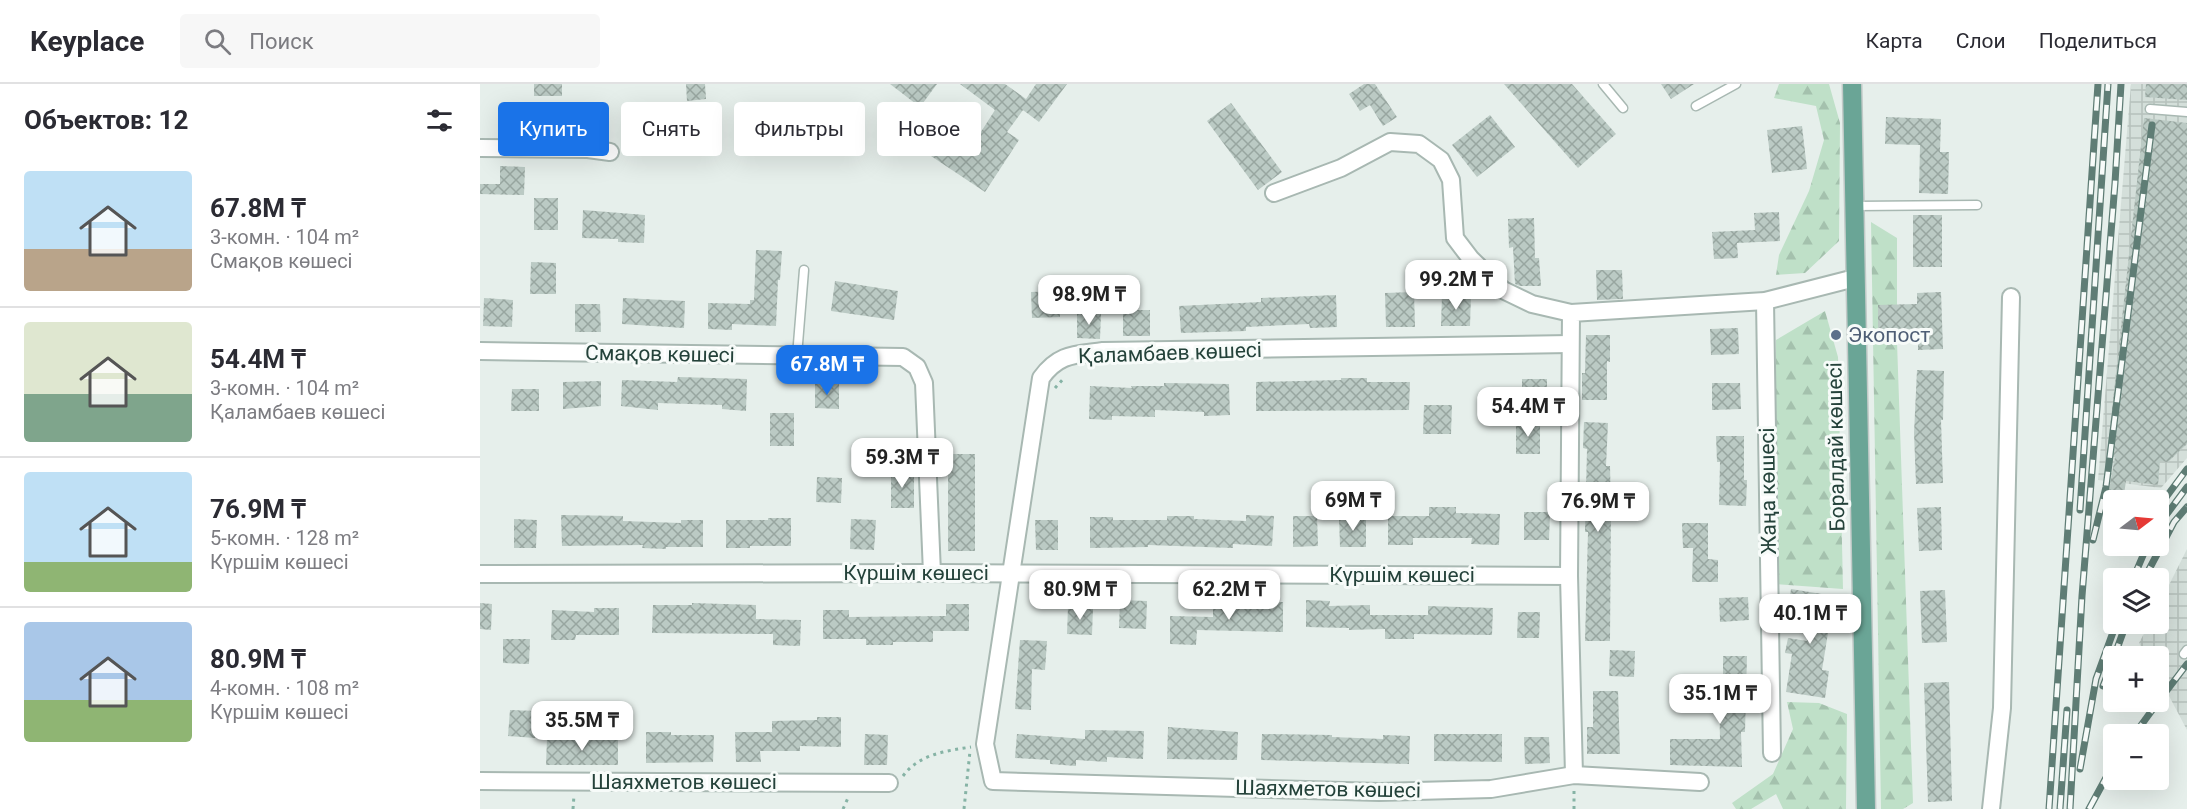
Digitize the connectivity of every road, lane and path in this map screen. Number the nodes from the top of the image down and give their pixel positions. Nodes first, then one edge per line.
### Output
1 (1603, 84) edge
2 (1736, 84) edge
3 (1852, 84) edge
4 (1724, 87) edge
5 (1695, 106) dead end
6 (1623, 108) dead end
7 (2150, 109) dead end
8 (2187, 112) edge
9 (480, 148) edge
10 (610, 152) dead end
11 (1274, 193) dead end
12 (1977, 205) dead end
13 (1855, 206) junction
14 (804, 270) dead end
15 (1855, 278) junction
16 (2011, 297) dead end
17 (1765, 302) junction
18 (1571, 313) junction
19 (1570, 344) junction
20 (480, 351) edge
21 (797, 356) junction
22 (1066, 376) dead end
23 (1040, 387) junction
24 (932, 573) junction
25 (1012, 573) junction
26 (480, 574) edge
27 (1569, 576) junction
28 (978, 746) junction
29 (1772, 753) dead end
30 (1574, 775) junction
31 (480, 781) edge
32 (1700, 782) dead end
33 (888, 783) joint
34 (964, 809) edge
35 (1866, 809) edge
36 (1991, 809) edge

1 - 6 lane
2 - 4 lane
3 - 13 main road, Боралдай көшесі
4 - 5 lane
7 - 8 lane
9 - 10 street
11 - 18 street
12 - 13 lane
13 - 15 main road, Боралдай көшесі
14 - 21 lane
15 - 17 street
15 - 35 main road, Боралдай көшесі
16 - 36 street
17 - 18 street
17 - 29 street, Жаңа көшесі
18 - 19 street
19 - 23 street, Қаламбаев көшесі
19 - 27 street
20 - 21 street, Смақов көшесі
21 - 24 street, Смақов көшесі
22 - 23 path
23 - 25 street, Қаламбаев көшесі
24 - 25 street, Күршім көшесі
24 - 26 street, Күршім көшесі
25 - 27 street, Күршім көшесі
25 - 28 street, Қаламбаев көшесі
27 - 30 street
28 - 30 street, Шаяхметов көшесі
28 - 33 path
28 - 34 path
30 - 32 street, Шаяхметов көшесі
31 - 33 street, Шаяхметов көшесі

